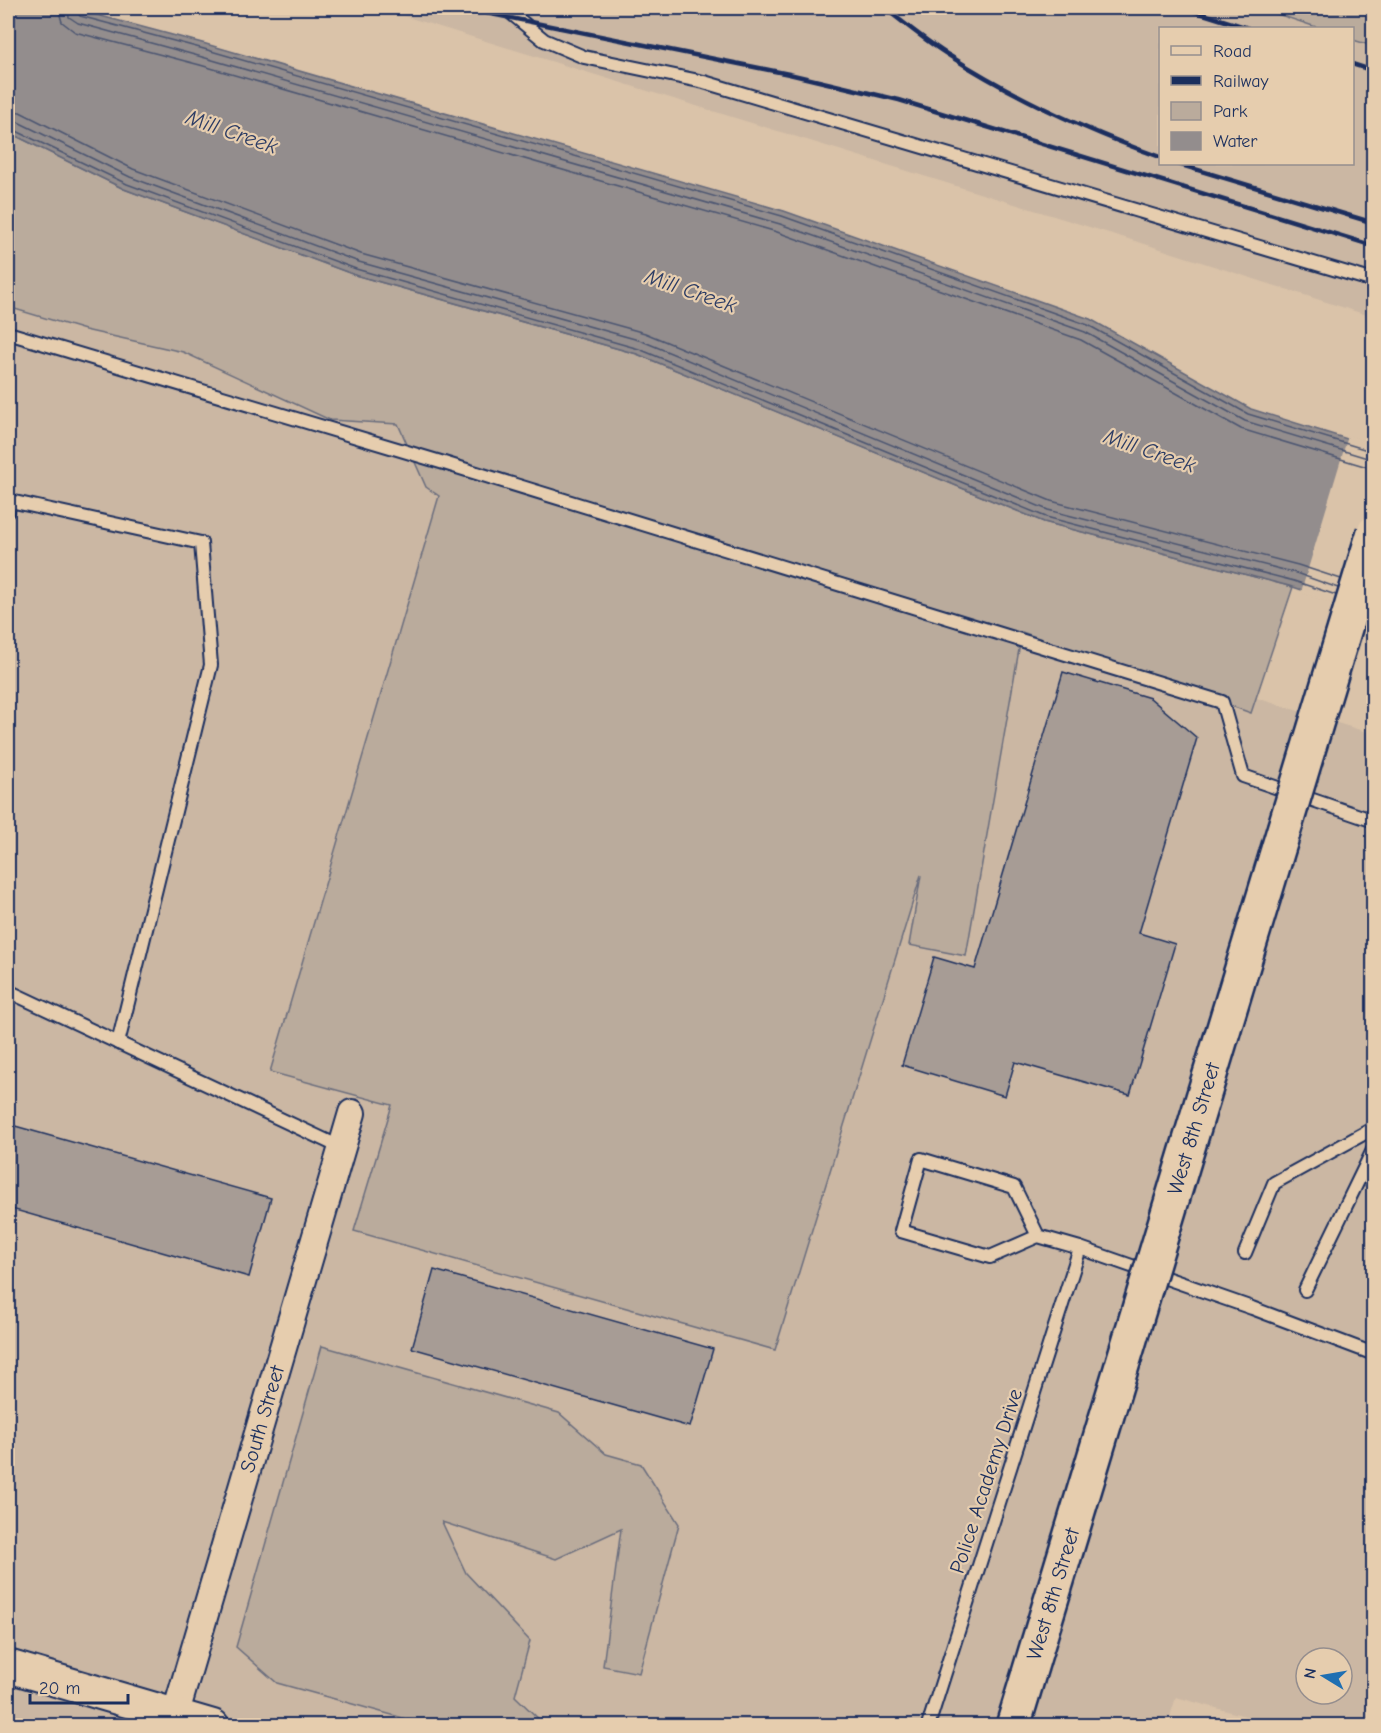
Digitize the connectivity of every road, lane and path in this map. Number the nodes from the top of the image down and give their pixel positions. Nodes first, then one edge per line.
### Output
1 (505, 8) edge
2 (1374, 281) edge
3 (8, 333) edge
4 (8, 511) edge
5 (1374, 532) edge
6 (1374, 821) edge
7 (8, 991) edge
8 (118, 1043) junction
9 (352, 1113) dead end
10 (1374, 1128) edge
11 (342, 1148) junction
12 (1374, 1148) edge
13 (1038, 1236) junction
14 (1080, 1248) junction
15 (1245, 1253) dead end
16 (1305, 1290) dead end
17 (1374, 1354) edge
18 (8, 1666) edge
19 (173, 1720) edge
20 (213, 1725) edge
21 (928, 1725) edge
22 (1013, 1725) edge

1 - 2 lane
3 - 6 lane
4 - 8 lane
5 - 22 main road, West 8th Street, bridge
7 - 8 lane
8 - 11 lane
9 - 11 street, South Street
10 - 15 lane
11 - 19 street, South Street
12 - 16 lane
13 - 13 lane
13 - 14 lane
14 - 17 lane
14 - 21 lane, Police Academy Drive
18 - 19 street
19 - 20 street

